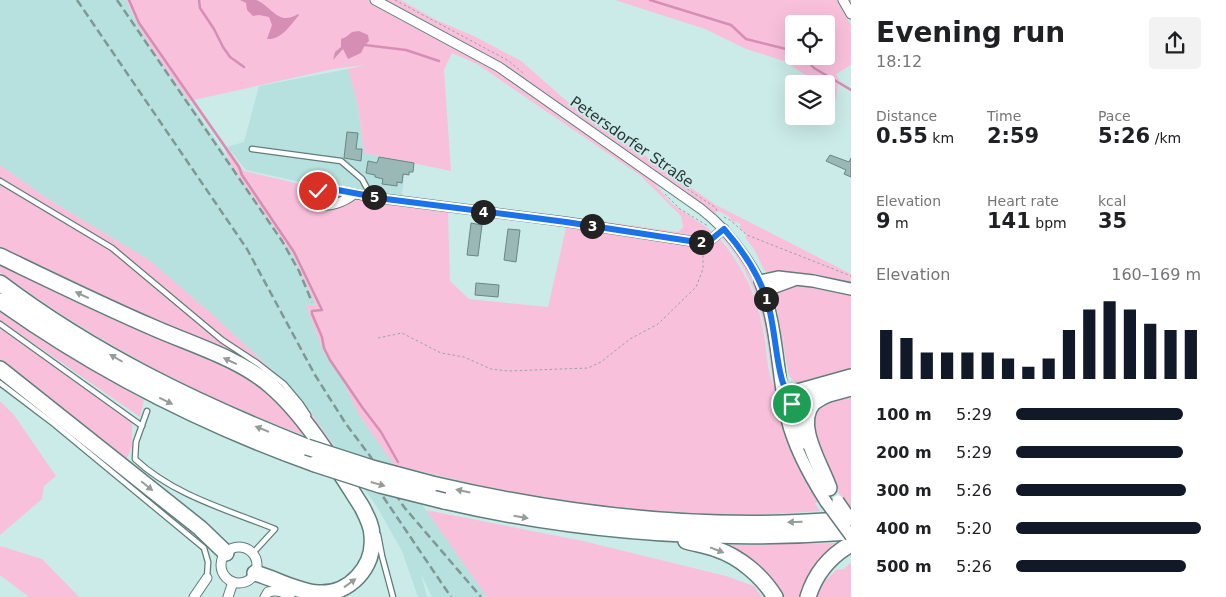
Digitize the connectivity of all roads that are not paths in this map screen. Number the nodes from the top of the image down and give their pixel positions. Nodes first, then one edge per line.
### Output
1 (375, 0) edge
2 (843, 0) edge
3 (851, 14) edge
4 (252, 150) dead end
5 (0, 181) edge
6 (354, 194) dead end
7 (370, 196) junction
8 (721, 232) junction
9 (0, 256) edge
10 (0, 283) edge
11 (762, 286) junction
12 (851, 289) edge
13 (0, 301) edge
14 (0, 324) edge
15 (0, 369) edge
16 (851, 377) edge
17 (0, 383) edge
18 (851, 388) edge
19 (826, 394) junction
20 (786, 397) junction
21 (147, 411) dead end
22 (142, 426) junction
23 (831, 497) junction
24 (370, 512) dead end
25 (850, 522) edge
26 (378, 529) dead end
27 (653, 533) junction
28 (851, 536) edge
29 (851, 544) edge
30 (253, 553) junction
31 (226, 554) junction
32 (256, 573) junction
33 (207, 578) joint
34 (233, 582) junction
35 (287, 595) edge
36 (194, 597) edge
37 (228, 597) edge
38 (265, 597) edge
39 (393, 597) edge
40 (775, 597) edge
41 (808, 597) edge

1 - 8 street, Petersdorfer Straße
2 - 3 street
4 - 7 lane
5 - 24 lane
6 - 7 street
7 - 8 street
8 - 11 street, Petersdorfer Straße
32 -> 9 highway
25 -> 10 highway, bridge
11 - 12 street
11 - 20 street, Petersdorfer Straße
13 -> 27 highway, bridge
14 - 22 lane
15 -> 31 highway
16 - 20 highway
17 - 33 lane
18 - 19 highway
19 - 20 highway
19 - 23 highway
20 - 23 street, Petersdorfer Straße
21 - 22 lane
22 - 30 lane
23 - 25 street, Petersdorfer Straße, bridge
23 - 28 street, Petersdorfer Straße, bridge
25 - 27 highway
26 - 39 lane
27 -> 40 highway
29 - 41 highway
30 - 31 street
30 - 32 street
31 - 34 street
32 - 34 street
33 - 36 street
34 - 37 street
35 - 38 street

